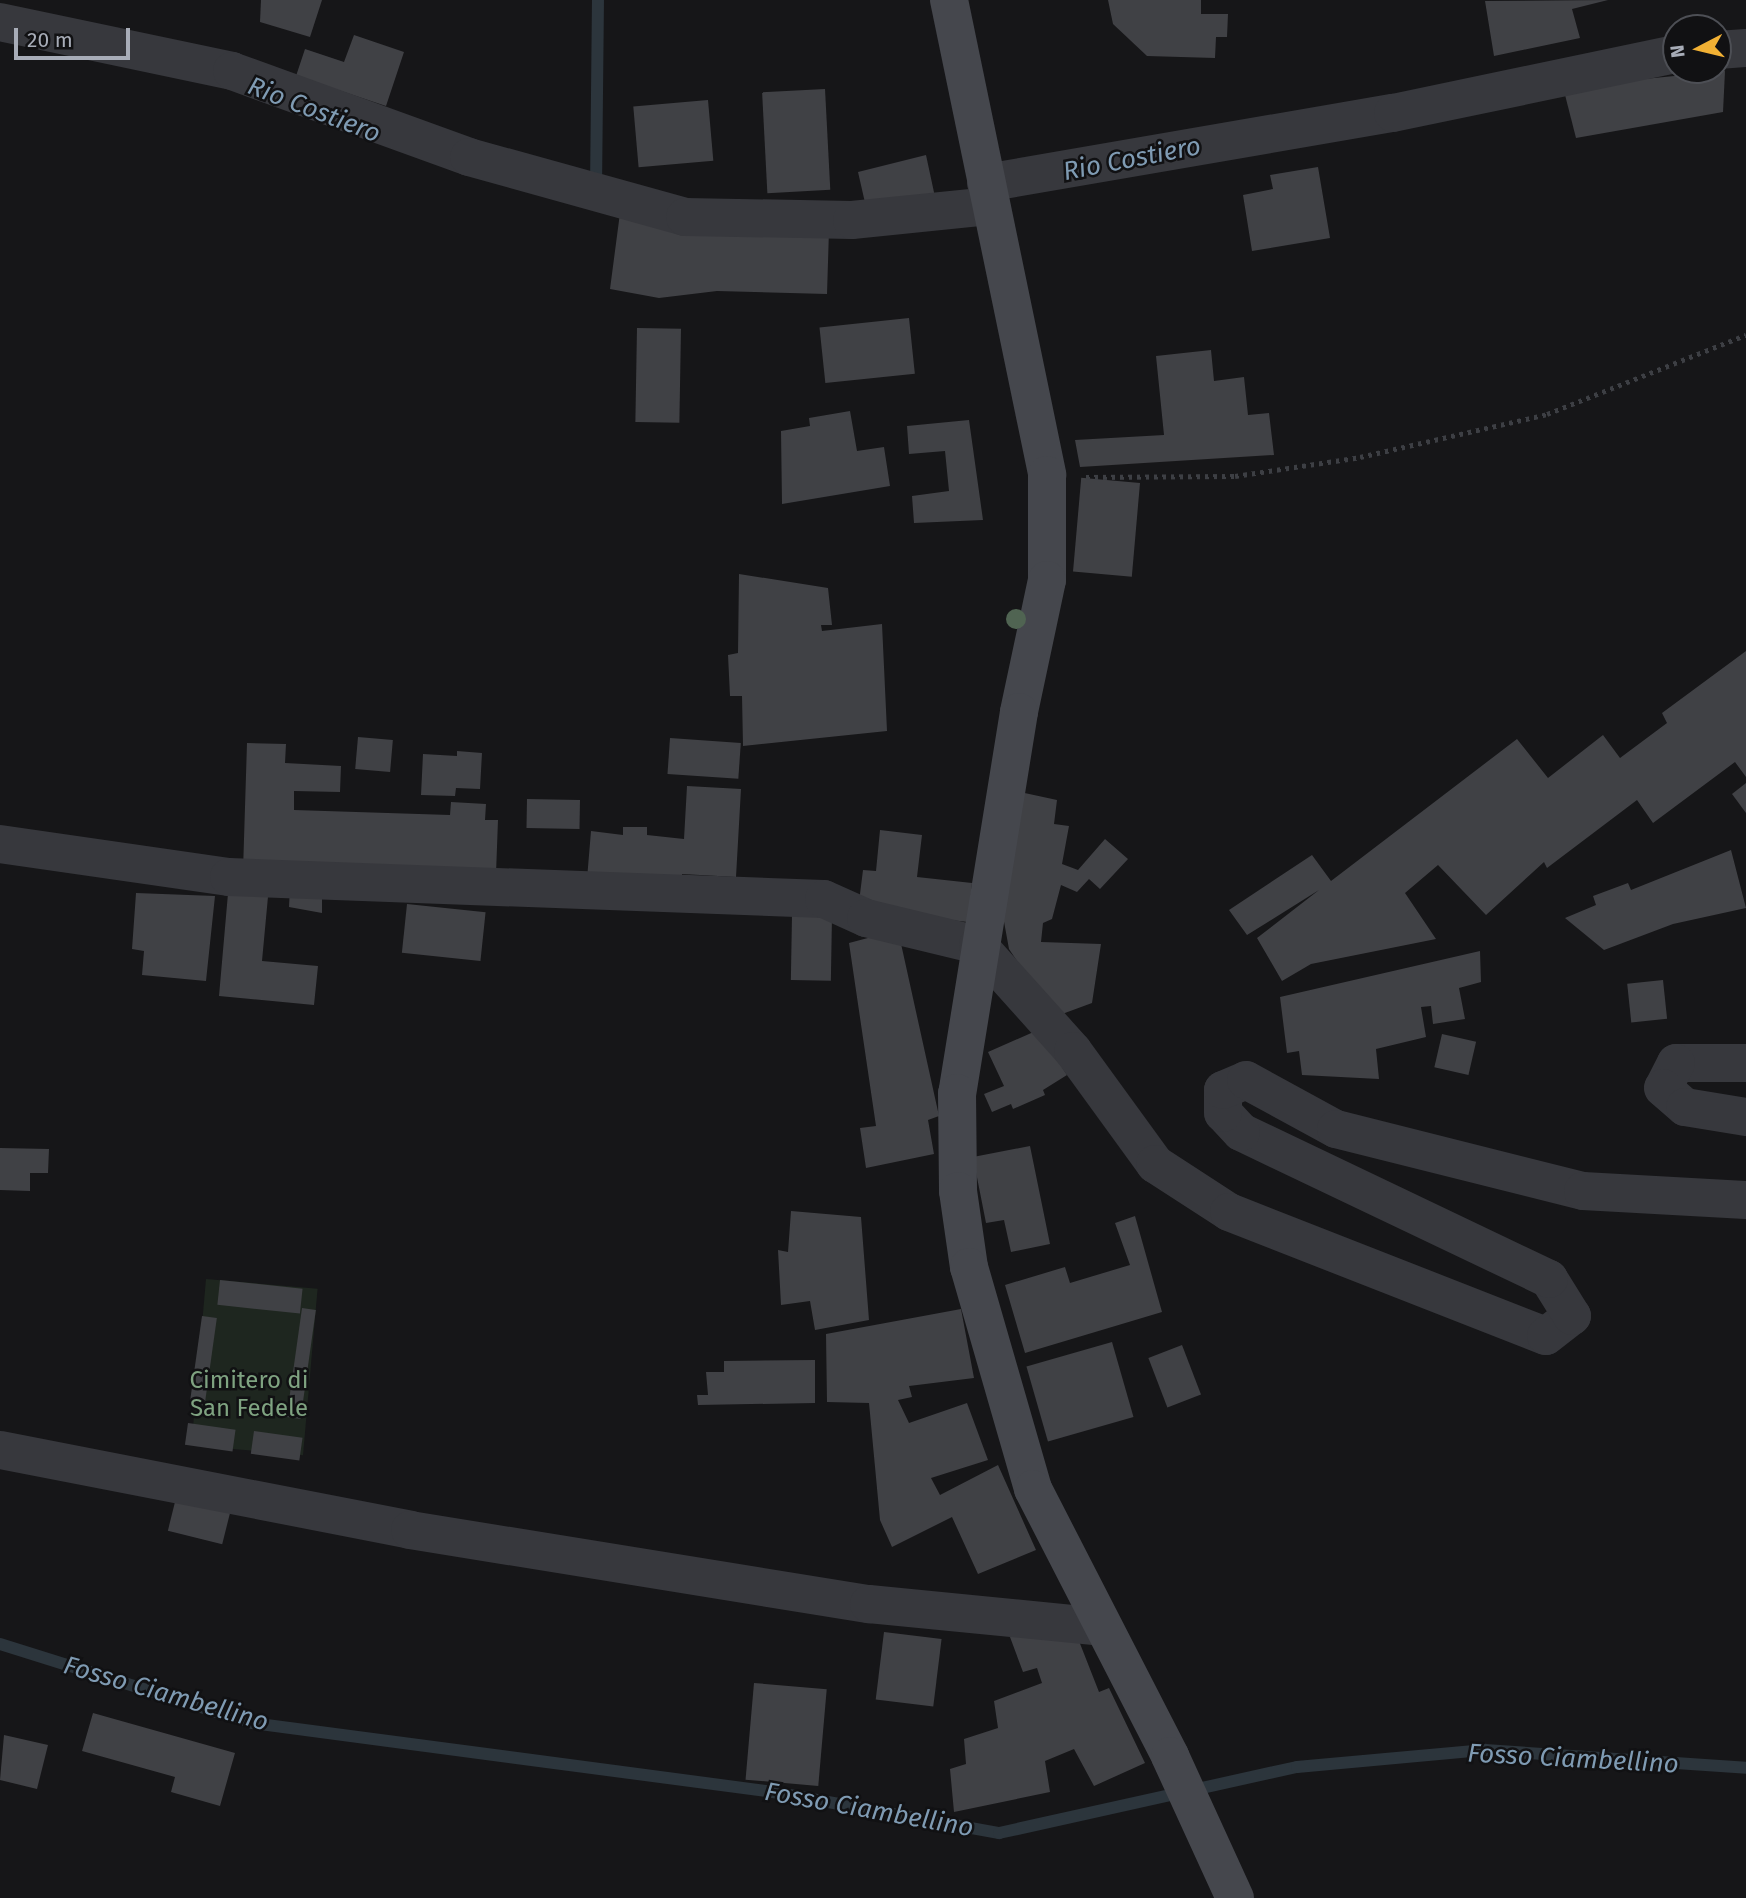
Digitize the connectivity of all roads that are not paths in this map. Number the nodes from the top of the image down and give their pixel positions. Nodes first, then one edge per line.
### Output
1 (948, 0) edge
2 (0, 22) edge
3 (1662, 57) edge
4 (989, 194) junction
5 (0, 844) edge
6 (978, 944) junction
7 (1746, 1063) edge
8 (1746, 1117) edge
9 (1746, 1200) edge
10 (0, 1450) edge
11 (1102, 1627) junction
12 (1235, 1898) edge

1 - 4 main road
2 - 4 street
3 - 4 street
4 - 6 main road
5 - 6 street
6 - 9 street
6 - 11 main road
7 - 8 street
10 - 11 street
11 - 12 main road

